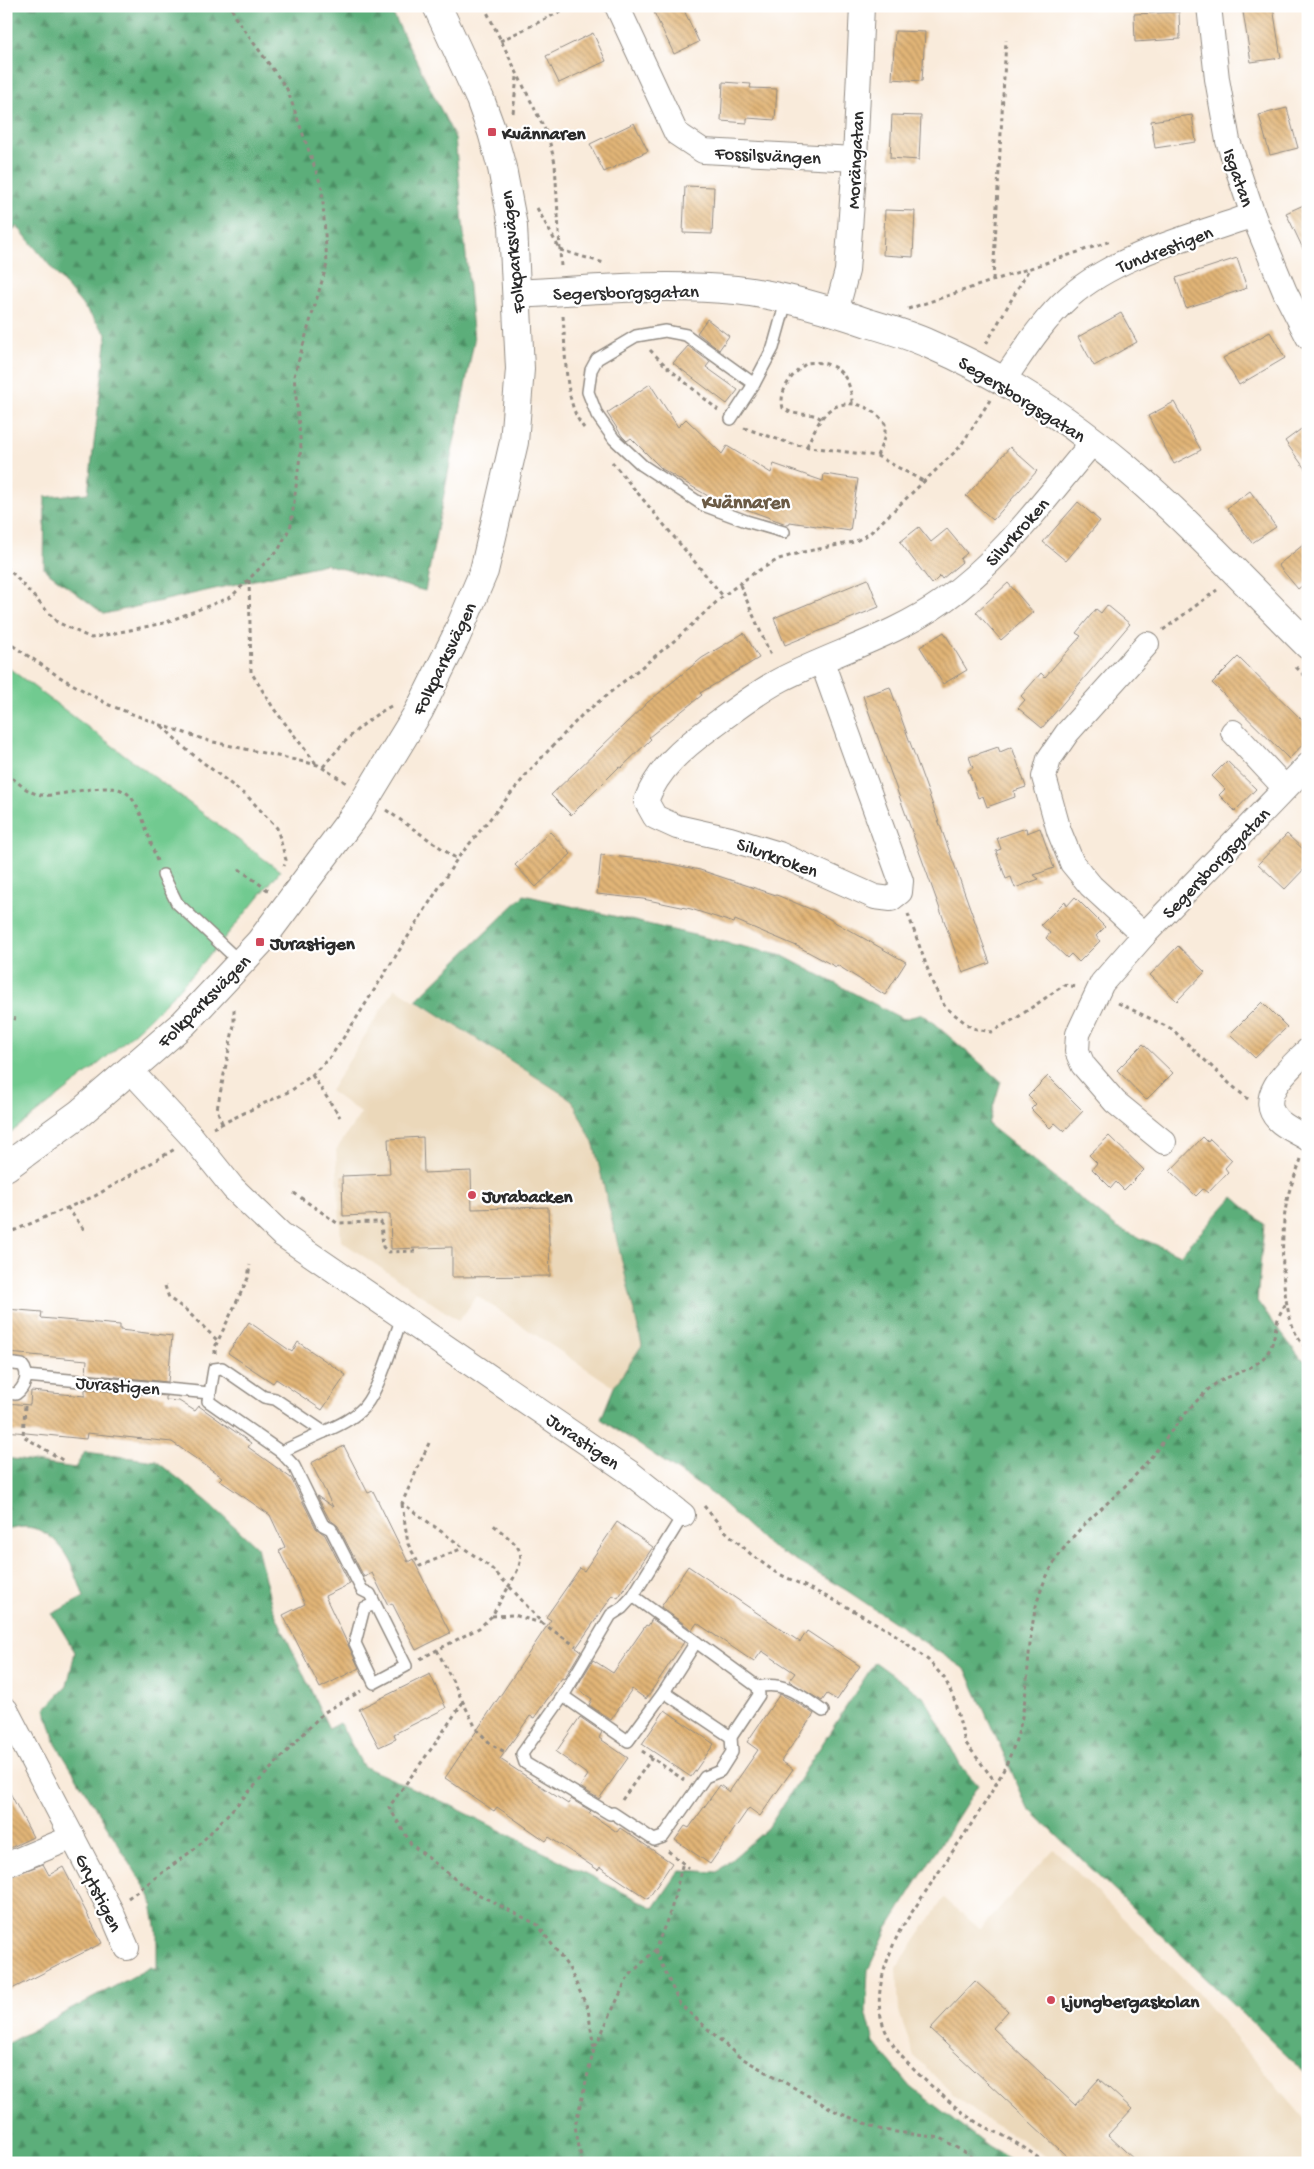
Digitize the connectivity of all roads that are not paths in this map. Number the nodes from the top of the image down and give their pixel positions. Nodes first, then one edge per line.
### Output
1 (437, 6) edge
2 (617, 6) edge
3 (862, 6) edge
4 (1209, 6) edge
5 (855, 159) junction
6 (1253, 215) junction
7 (517, 294) junction
8 (787, 298) junction
9 (836, 312) junction
10 (1308, 337) edge
11 (754, 384) junction
12 (994, 395) junction
13 (730, 419) road end
14 (1093, 442) junction
15 (784, 532) dead end
16 (1147, 644) road end
17 (1301, 655) edge
18 (822, 662) junction
19 (1233, 732) dead end
20 (1308, 765) edge
21 (1285, 788) junction
22 (163, 875) road end
23 (1144, 935) junction
24 (241, 963) junction
25 (1308, 1050) edge
26 (130, 1070) junction
27 (1164, 1142) dead end
28 (1305, 1147) edge
29 (6, 1167) edge
30 (402, 1317) junction
31 (6, 1363) edge
32 (26, 1376) junction
33 (6, 1393) edge
34 (210, 1393) junction
35 (324, 1432) junction
36 (281, 1452) junction
37 (683, 1515) joint
38 (633, 1596) junction
39 (375, 1604) junction
40 (696, 1642) junction
41 (758, 1687) junction
42 (664, 1692) junction
43 (562, 1696) junction
44 (6, 1710) edge
45 (823, 1711) dead end
46 (731, 1737) junction
47 (73, 1837) junction
48 (6, 1865) edge
49 (127, 1948) dead end

1 - 7 main road, Folkparksvägen
2 - 5 street, Fossilsvängen
3 - 5 street, Morängatan
4 - 6 street, Isgatan
5 - 9 street, Morängatan
6 - 10 street, Isgatan
6 - 12 street, Tundrestigen
7 - 8 main road, Segersborgsgatan
7 - 24 main road, Folkparksvägen
8 - 9 main road, Segersborgsgatan
8 - 11 lane
9 - 12 main road, Segersborgsgatan
11 - 13 lane
11 - 15 lane
12 - 14 main road, Segersborgsgatan
14 - 17 main road, Segersborgsgatan
14 - 18 street, Silurkroken
16 - 23 street
18 - 18 street, Silurkroken
19 - 21 street
20 - 21 street, Segersborgsgatan
21 - 23 street, Segersborgsgatan
22 - 24 lane
23 - 27 street, Segersborgsgatan
24 - 26 main road, Folkparksvägen
25 - 28 street
26 - 29 main road, Folkparksvägen
26 - 30 street, Jurastigen
30 - 35 lane
30 - 37 street, Jurastigen
31 - 32 lane
32 - 33 lane
32 - 34 lane, Jurastigen
34 - 35 lane
34 - 36 lane
35 - 36 lane
36 - 39 lane
37 - 38 lane, Jurastigen
38 - 40 lane
38 - 43 lane, Jurastigen
39 - 39 lane
40 - 41 lane
40 - 42 lane
41 - 45 lane
41 - 46 lane
42 - 43 lane
42 - 46 lane
43 - 46 lane, Jurastigen
44 - 47 street, Grytstigen
47 - 48 street, Grytstigen
47 - 49 street, Grytstigen

